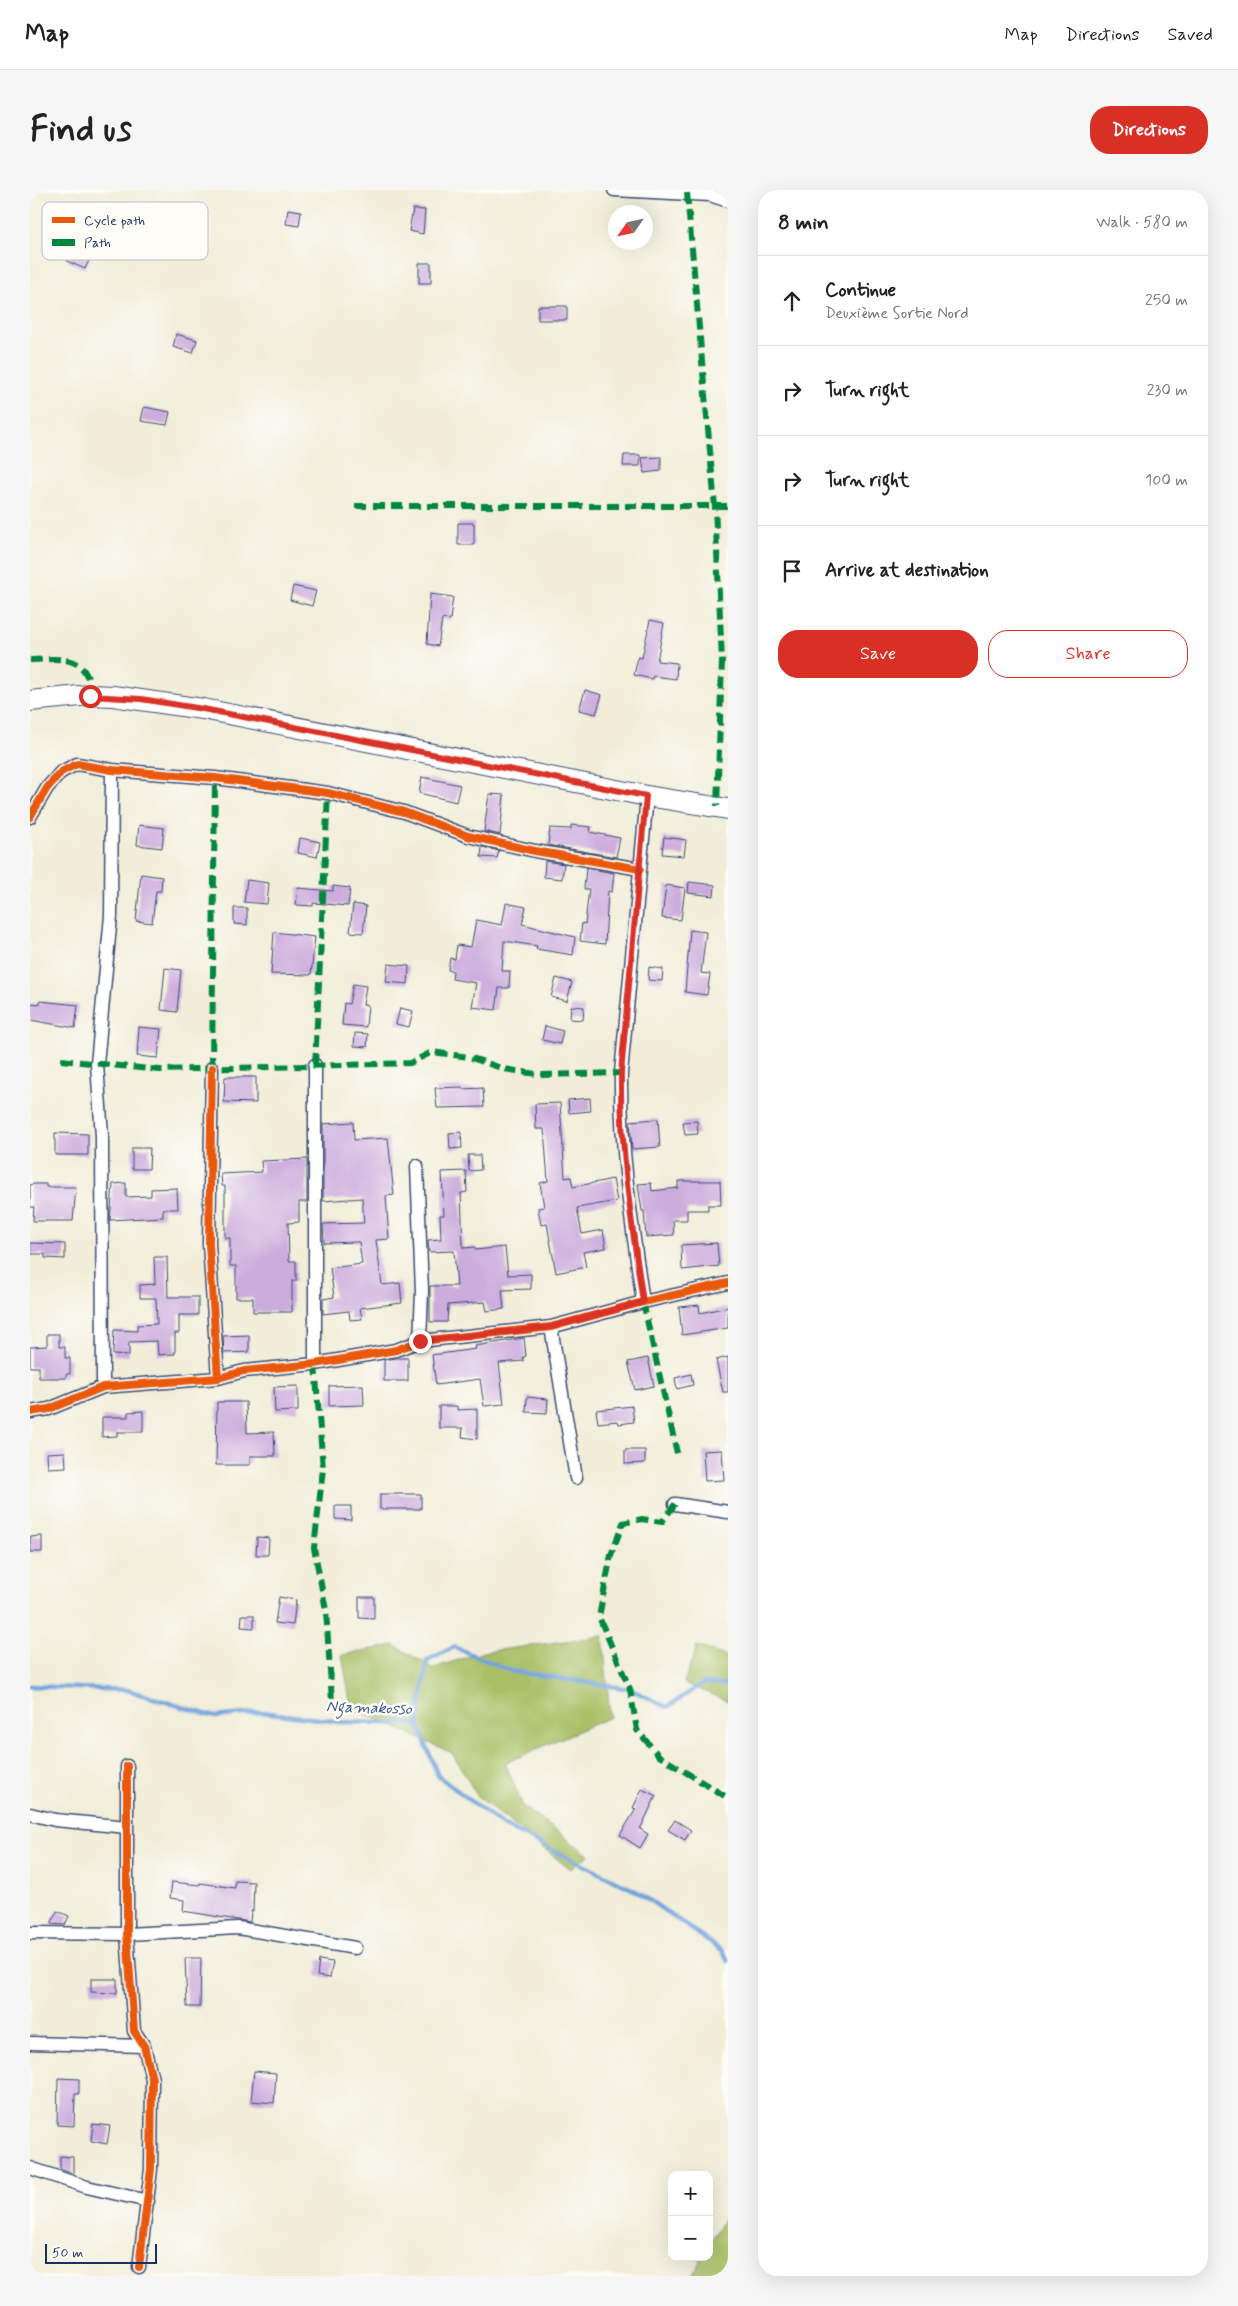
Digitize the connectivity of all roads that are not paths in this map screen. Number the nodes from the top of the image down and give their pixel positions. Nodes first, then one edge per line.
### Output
1 (617, 190) edge
2 (728, 201) edge
3 (30, 701) edge
4 (112, 770) junction
5 (646, 796) junction
6 (728, 809) edge
7 (30, 817) edge
8 (640, 868) junction
9 (315, 1065) dead end
10 (212, 1068) dead end
11 (416, 1166) dead end
12 (728, 1283) edge
13 (643, 1302) junction
14 (551, 1327) junction
15 (420, 1341) junction
16 (315, 1364) junction
17 (218, 1378) junction
18 (103, 1387) junction
19 (30, 1412) edge
20 (576, 1478) dead end
21 (675, 1504) dead end
22 (728, 1512) edge
23 (127, 1766) dead end
24 (30, 1814) edge
25 (127, 1827) junction
26 (30, 1933) edge
27 (127, 1934) junction
28 (355, 1948) dead end
29 (30, 2043) edge
30 (144, 2046) junction
31 (30, 2168) edge
32 (148, 2201) junction
33 (139, 2267) dead end

1 - 2 street
3 - 5 main road
4 - 7 street
4 - 8 street
4 - 18 street
5 - 6 main road
5 - 8 street
8 - 13 street
9 - 16 street
10 - 17 street
11 - 15 street
12 - 13 street
13 - 14 street
14 - 15 street
14 - 20 street
15 - 16 street
16 - 17 street
17 - 18 street
18 - 19 street
21 - 22 street
23 - 25 street
24 - 25 street
25 - 27 street
26 - 27 street
27 - 28 street
27 - 30 street
29 - 30 street
30 - 32 street
31 - 32 street
32 - 33 street

